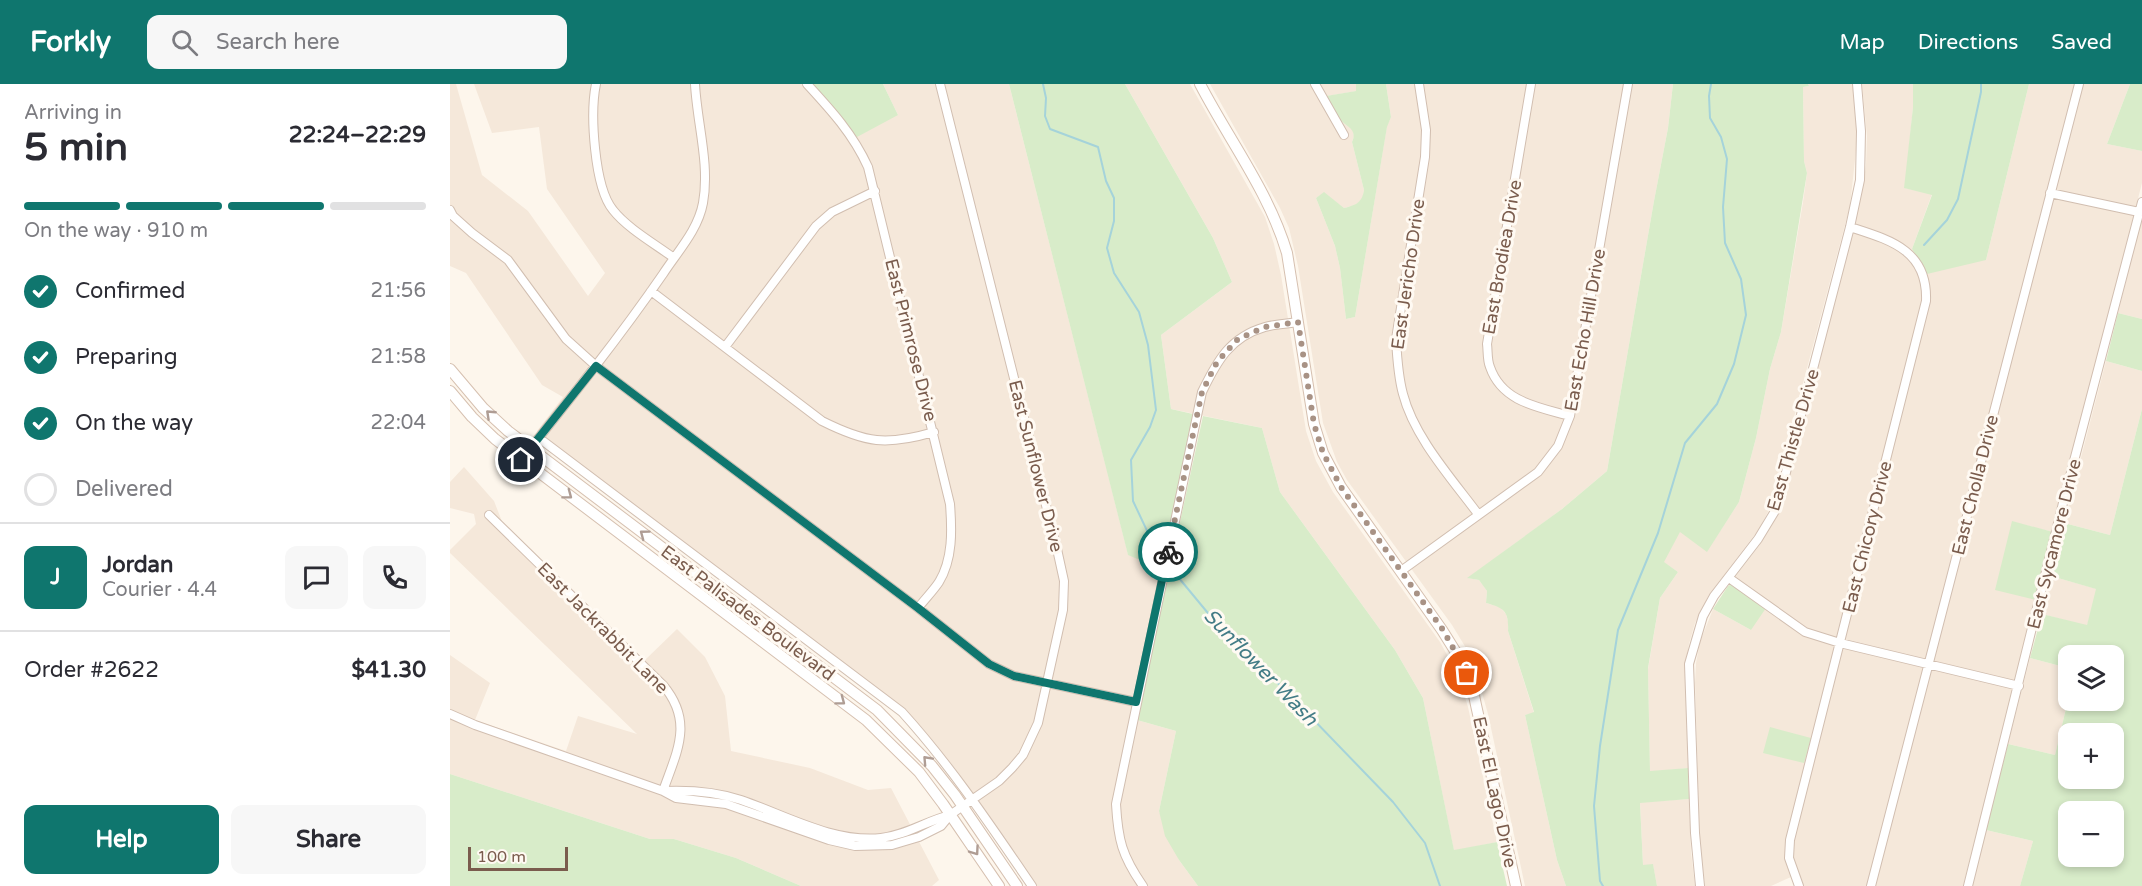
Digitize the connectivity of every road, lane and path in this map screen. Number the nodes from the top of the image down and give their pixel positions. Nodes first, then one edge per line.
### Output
1 (596, 84) edge
2 (695, 84) edge
3 (807, 84) edge
4 (940, 84) edge
5 (1200, 84) edge
6 (1315, 84) edge
7 (1419, 84) edge
8 (1531, 84) edge
9 (1628, 84) edge
10 (1857, 84) edge
11 (2079, 84) edge
12 (1344, 135) dead end
13 (874, 191) junction
14 (2050, 194) junction
15 (2142, 202) edge
16 (450, 210) edge
17 (2139, 212) junction
18 (1850, 227) junction
19 (674, 258) junction
20 (651, 291) junction
21 (901, 305) junction
22 (890, 308) dead end
23 (1298, 322) junction
24 (725, 347) junction
25 (596, 366) junction
26 (450, 369) edge
27 (450, 391) edge
28 (1570, 416) junction
29 (934, 432) junction
30 (539, 438) junction
31 (531, 448) junction
32 (521, 460) junction
33 (1478, 514) junction
34 (489, 515) dead end
35 (1401, 571) junction
36 (1729, 578) junction
37 (918, 608) junction
38 (1840, 643) junction
39 (1929, 664) junction
40 (1046, 684) junction
41 (2019, 686) junction
42 (1136, 702) junction
43 (450, 714) edge
44 (663, 791) junction
45 (973, 799) junction
46 (962, 807) junction
47 (950, 815) junction
48 (999, 886) edge
49 (1017, 886) edge
50 (1032, 886) edge
51 (1143, 886) edge
52 (1516, 886) edge
53 (1700, 886) edge
54 (1799, 886) edge
55 (1872, 886) edge
56 (1968, 886) edge

1 - 19 street
2 - 19 street
3 - 13 street, East Primrose Drive
4 - 40 street, East Sunflower Drive
5 - 23 street, East El Lago Drive
6 - 12 street
7 - 33 street, East Jericho Drive
8 - 28 street, East Brodiea Drive
9 - 28 street, East Echo Hill Drive
10 - 18 street, East Thistle Drive
11 - 14 street, East Cholla Drive
13 - 21 street, East Primrose Drive
13 - 24 street
14 - 17 street
14 - 39 street, East Cholla Drive
15 - 17 street, East Sycamore Drive
16 - 25 street
17 - 41 street, East Sycamore Drive
18 - 36 street, East Thistle Drive
18 - 38 street, East Chicory Drive
19 - 20 street
20 - 24 street
20 - 25 street
21 - 22 street
21 - 29 street, East Primrose Drive
23 - 35 street, East El Lago Drive
23 - 42 street
24 - 29 street
25 - 30 street
25 - 37 street
31 -> 26 street, East Palisades Boulevard
27 - 32 street, East Palisades Boulevard
28 - 33 street, East Echo Hill Drive
29 - 37 street, East Primrose Drive
30 - 31 street
30 - 45 street
31 - 32 street
46 -> 31 street, East Palisades Boulevard
32 -> 47 street, East Palisades Boulevard
33 - 35 street, East Echo Hill Drive
34 - 44 street, East Jackrabbit Lane
35 - 52 street, East El Lago Drive
36 - 38 street
36 - 53 street, East Thistle Drive
37 - 40 street
38 - 39 street
38 - 54 street, East Chicory Drive
39 - 41 street
39 - 55 street, East Cholla Drive
40 - 42 street
40 - 45 street, East Sunflower Drive
41 - 56 street, East Sycamore Drive
42 - 51 street
43 - 44 street, East Sunflower Drive
44 - 47 street, East Sunflower Drive
45 - 46 street, East Sunflower Drive
45 - 50 street
46 - 47 street, East Sunflower Drive
46 - 49 street, East Palisades Boulevard
47 -> 48 street, East Palisades Boulevard

